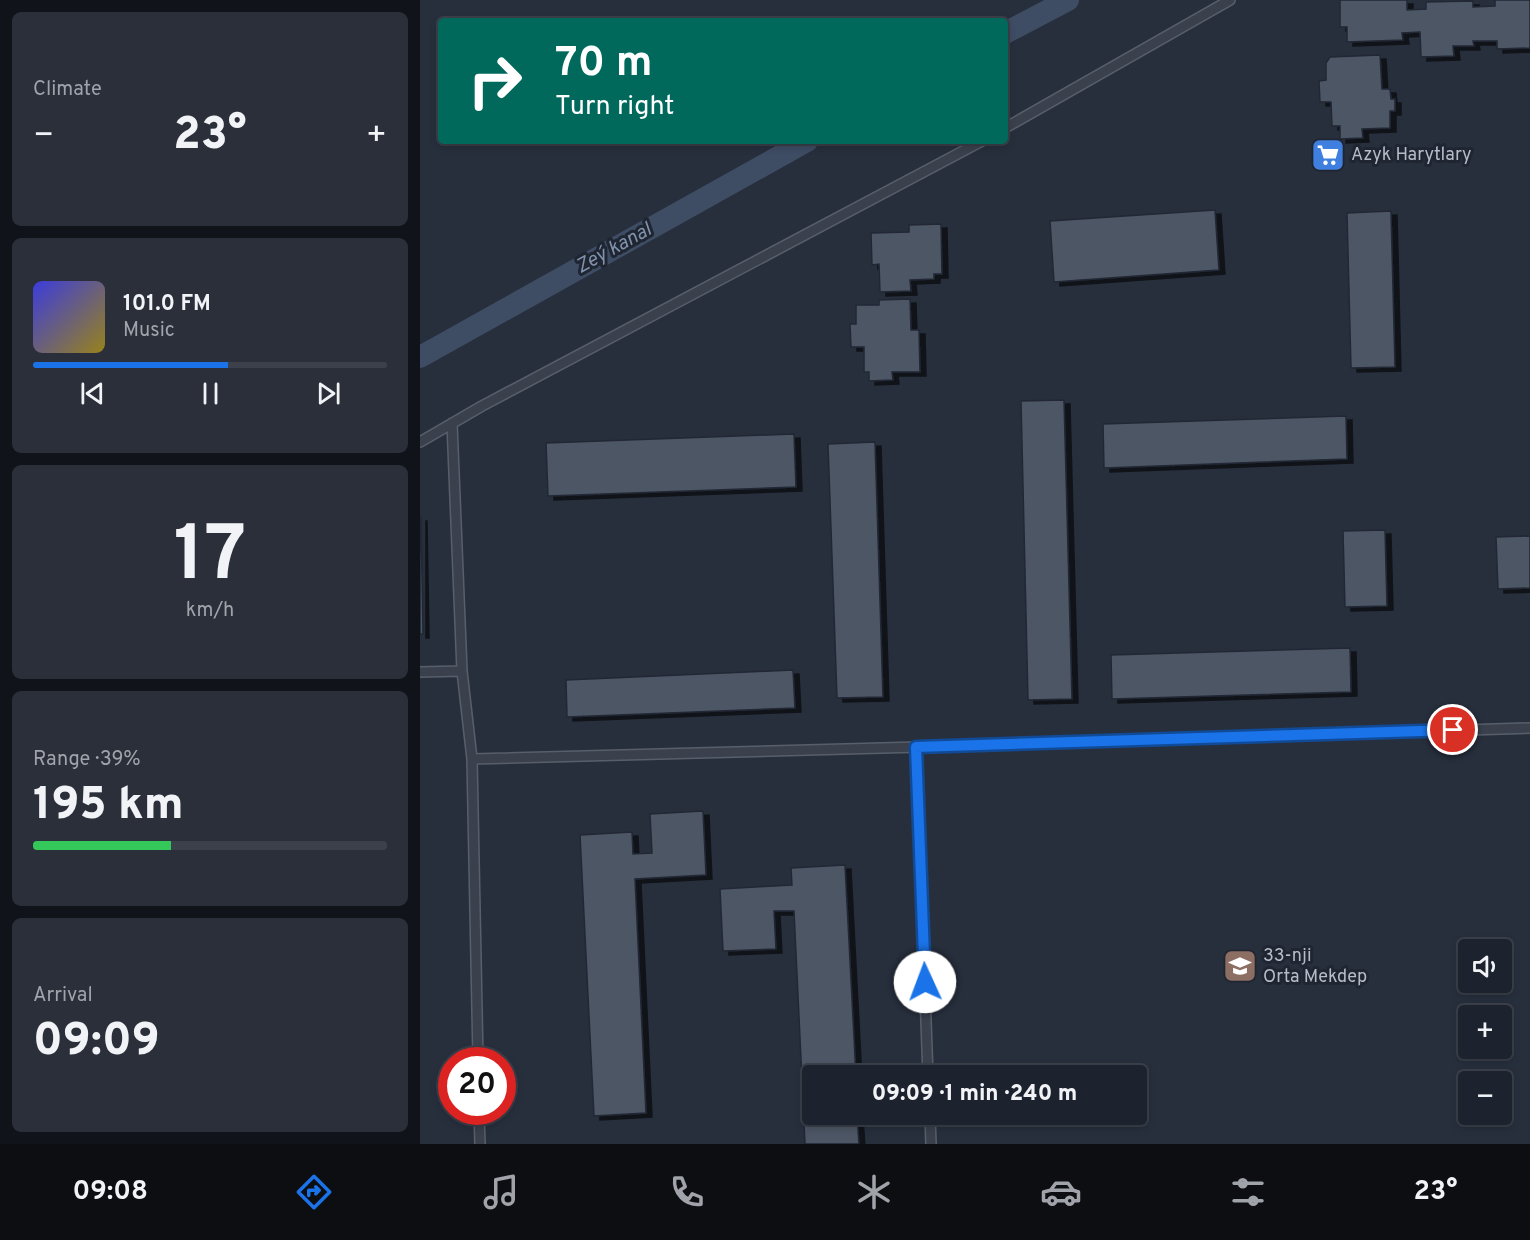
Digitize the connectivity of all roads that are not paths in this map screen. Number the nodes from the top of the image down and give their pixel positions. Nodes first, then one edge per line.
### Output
1 (1230, 0) edge
2 (1008, 126) edge
3 (976, 144) edge
4 (452, 423) junction
5 (420, 442) edge
6 (462, 671) junction
7 (420, 672) edge
8 (1530, 728) edge
9 (916, 747) junction
10 (472, 759) junction
11 (478, 1047) edge
12 (928, 1065) edge
13 (479, 1125) edge
14 (930, 1125) edge
15 (480, 1144) edge
16 (931, 1144) edge

1 - 2 lane
3 - 4 lane
4 - 5 lane
4 - 6 lane
6 - 7 lane
6 - 10 lane
8 - 9 lane
9 - 10 lane
9 - 12 lane
10 - 11 lane
13 - 15 lane
14 - 16 lane

